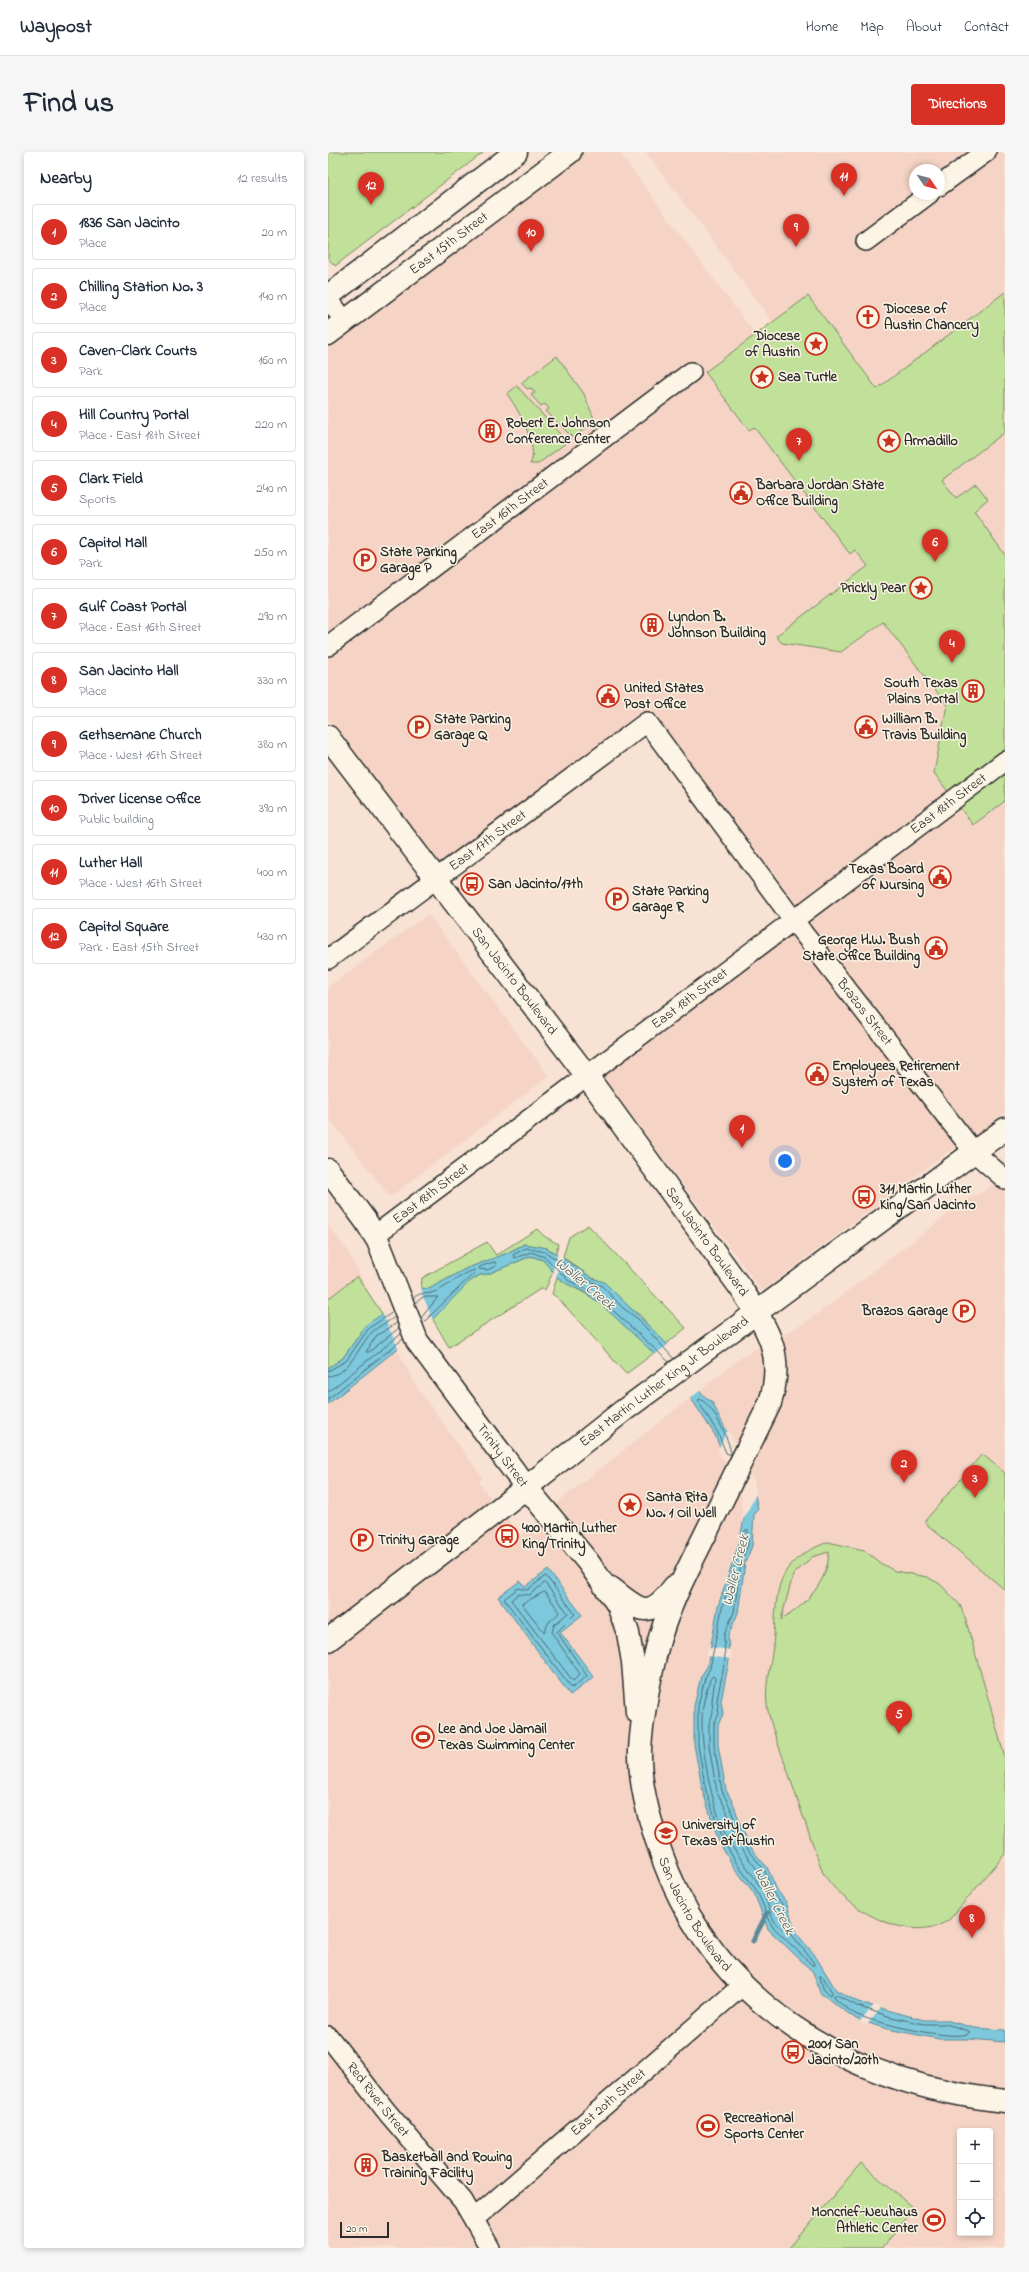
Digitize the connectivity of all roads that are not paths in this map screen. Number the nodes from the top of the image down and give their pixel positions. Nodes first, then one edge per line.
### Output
1 (516, 152) edge
2 (570, 152) edge
3 (986, 152) edge
4 (945, 182) edge
5 (921, 200) edge
6 (866, 241) dead end
7 (328, 296) edge
8 (328, 299) edge
9 (345, 321) junction
10 (328, 334) edge
11 (691, 372) dead end
12 (328, 646) edge
13 (647, 722) joint
14 (328, 736) edge
15 (1005, 761) edge
16 (438, 878) junction
17 (793, 919) junction
18 (328, 959) edge
19 (587, 1076) junction
20 (1005, 1129) edge
21 (974, 1152) junction
22 (328, 1170) edge
23 (1005, 1178) edge
24 (374, 1236) junction
25 (757, 1314) junction
26 (526, 1487) junction
27 (688, 1571) junction
28 (603, 1582) junction
29 (328, 1640) edge
30 (640, 1751) junction
31 (743, 1985) junction
32 (328, 2036) edge
33 (1005, 2101) edge
34 (474, 2219) junction
35 (490, 2248) edge

1 - 7 main road
2 - 9 main road, East 15th Street
3 - 4 street
5 - 6 street
8 - 9 street
9 - 10 main road, East 15th Street
11 - 12 street, East 16th Street
13 - 16 street, East 17th Street
13 - 17 street, Brazos Street
14 - 16 main road, San Jacinto Boulevard
15 - 17 street, East 18th Street
16 - 18 street, East 17th Street
16 - 19 main road, San Jacinto Boulevard
17 - 19 street, East 18th Street
17 - 21 street, Brazos Street
19 - 24 street, East 18th Street
19 - 25 main road, San Jacinto Boulevard
20 - 21 main road, East Martin Luther King Jr Boulevard
21 - 23 street, Brazos Street
21 - 25 main road, East Martin Luther King Jr Boulevard
22 - 24 main road, Trinity Street
24 - 26 main road, Trinity Street
25 - 26 main road, East Martin Luther King Jr Boulevard
25 - 27 main road, San Jacinto Boulevard
26 - 28 main road, Trinity Street
26 - 29 main road, East Martin Luther King Jr Boulevard
27 - 28 main road
27 - 30 main road, San Jacinto Boulevard
28 - 30 main road, Trinity Street
30 - 31 main road, San Jacinto Boulevard
31 - 33 main road, San Jacinto Boulevard
31 - 34 street, East 20th Street
32 - 34 street, Red River Street
34 - 35 street, Red River Street

